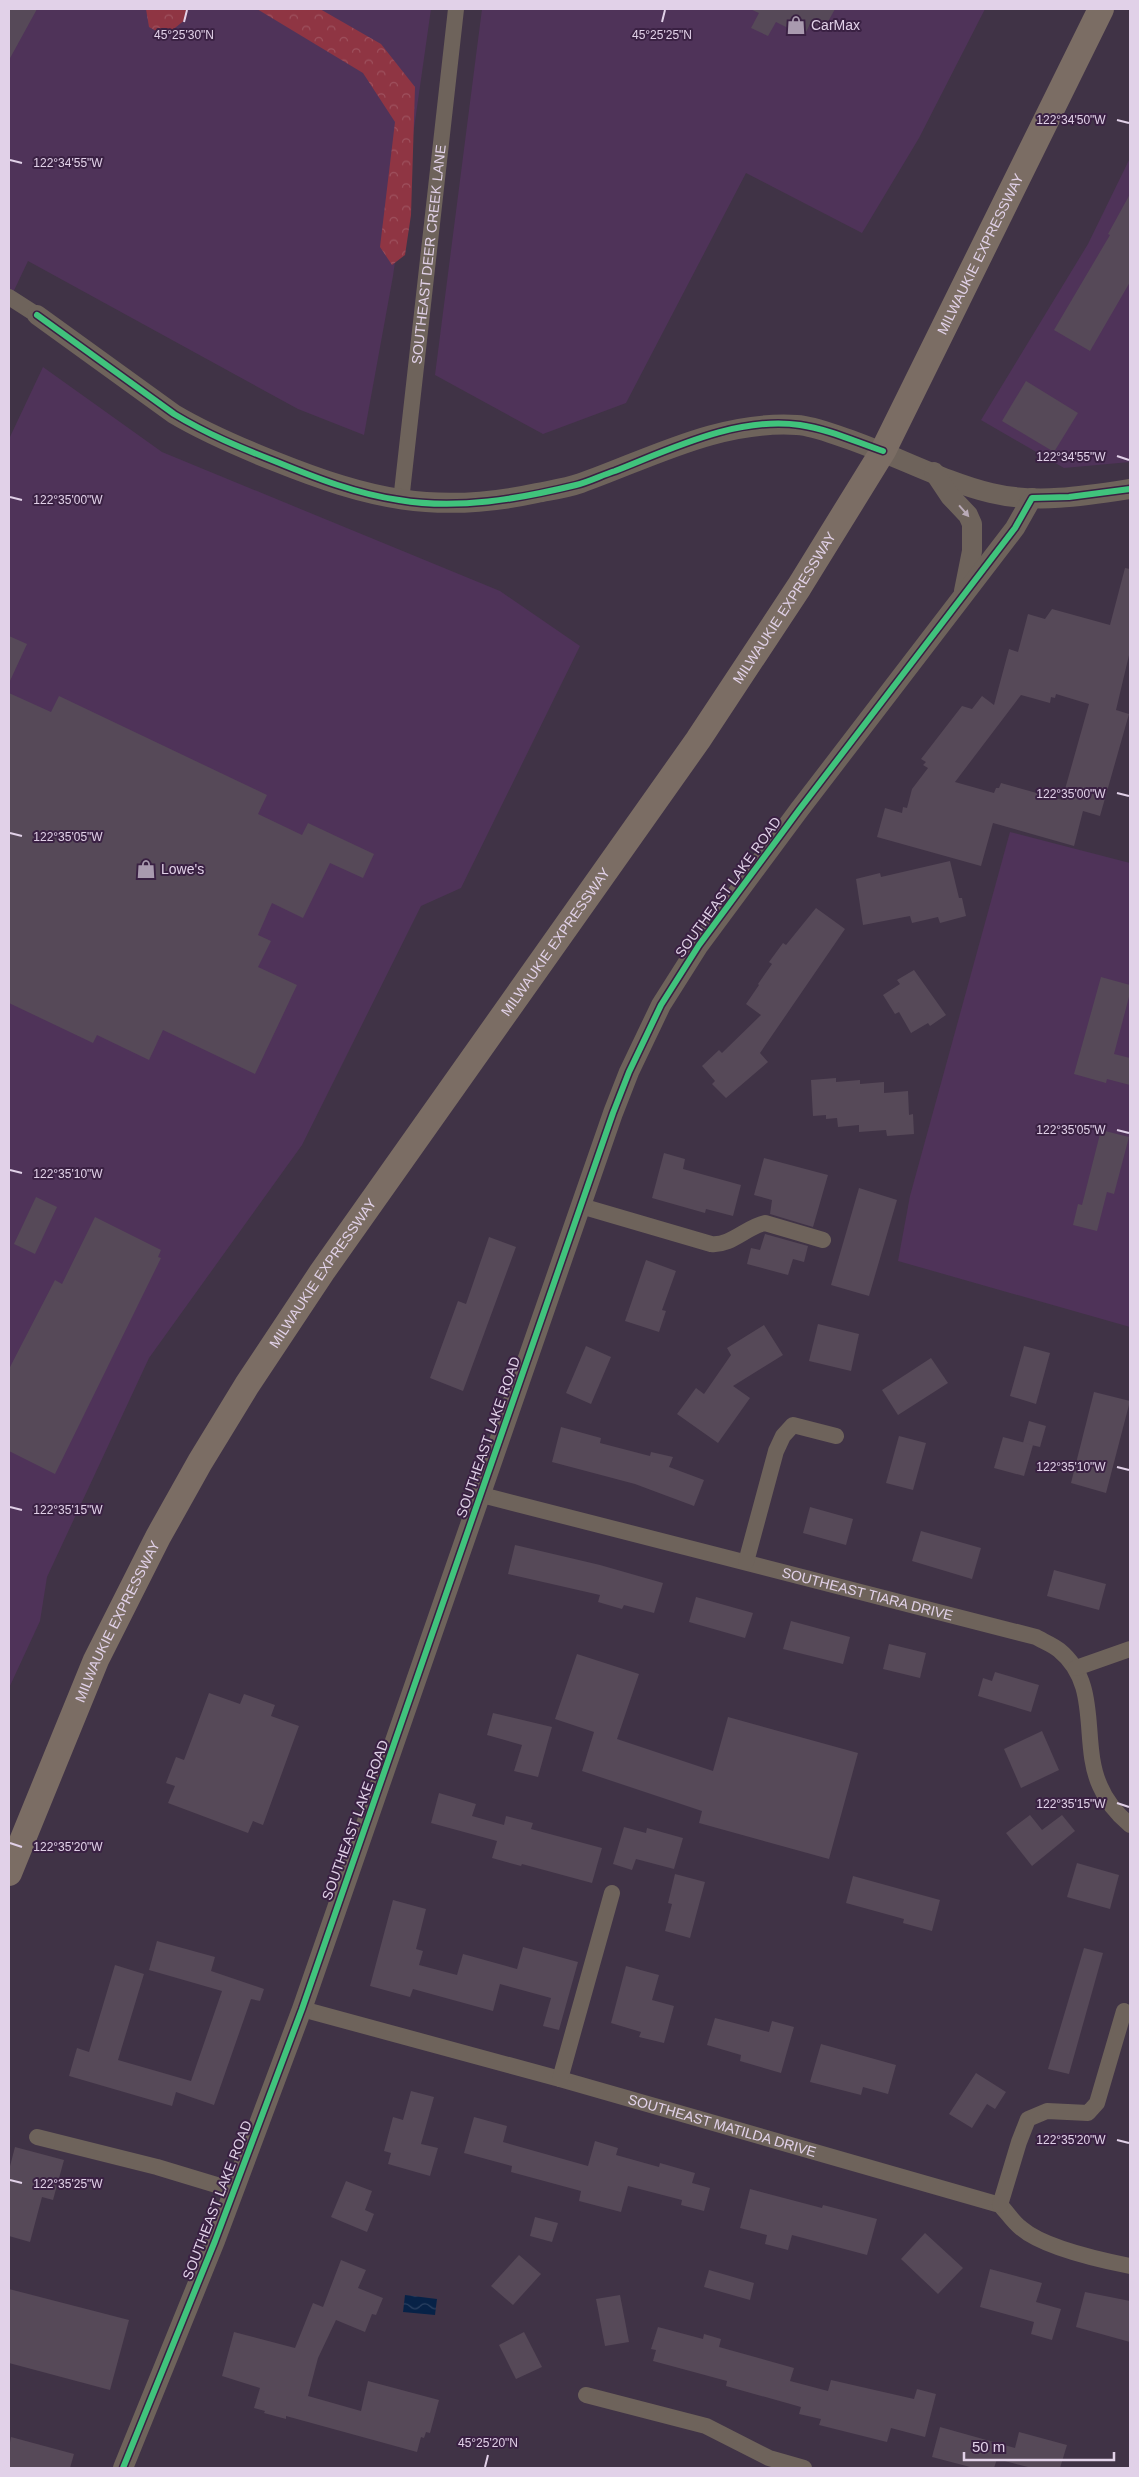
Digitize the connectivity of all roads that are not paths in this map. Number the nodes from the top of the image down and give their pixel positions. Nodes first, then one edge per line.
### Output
1 (456, 9) edge
2 (1102, 9) edge
3 (9, 297) edge
4 (38, 315) joint
5 (883, 451) junction
6 (934, 472) junction
7 (1130, 489) edge
8 (1032, 498) junction
9 (401, 501) junction
10 (964, 593) junction
11 (581, 1206) junction
12 (823, 1240) dead end
13 (836, 1436) dead end
14 (482, 1495) junction
15 (746, 1562) junction
16 (1130, 1649) edge
17 (1076, 1668) junction
18 (1130, 1825) edge
19 (9, 1873) edge
20 (612, 1892) dead end
21 (302, 2009) junction
22 (1124, 2011) dead end
23 (560, 2079) junction
24 (37, 2137) dead end
25 (233, 2190) junction
26 (1000, 2205) junction
27 (1130, 2266) edge
28 (586, 2395) dead end
29 (767, 2463) edge
30 (124, 2468) edge
31 (804, 2468) edge

1 - 9 street, SOUTHEAST DEER CREEK LANE
2 - 5 highway, MILWAUKIE EXPRESSWAY
3 - 4 street
4 - 9 street
5 - 6 street
5 - 9 street
5 - 19 highway, MILWAUKIE EXPRESSWAY
6 - 8 street
6 -> 10 street
7 - 8 street
8 - 10 street, SOUTHEAST LAKE ROAD
10 - 11 street, SOUTHEAST LAKE ROAD
11 - 12 street
11 - 14 street, SOUTHEAST LAKE ROAD
13 - 15 street
14 - 15 street, SOUTHEAST TIARA DRIVE
14 - 21 street, SOUTHEAST LAKE ROAD
15 - 17 street, SOUTHEAST TIARA DRIVE
16 - 17 street
17 - 18 street, SOUTHEAST TIARA DRIVE
20 - 23 street
21 - 23 street, SOUTHEAST MATILDA DRIVE
21 - 25 street, SOUTHEAST LAKE ROAD
22 - 26 street
23 - 26 street, SOUTHEAST MATILDA DRIVE
24 - 25 street
25 - 30 street, SOUTHEAST LAKE ROAD
26 - 27 street
28 - 29 street
29 - 31 street

